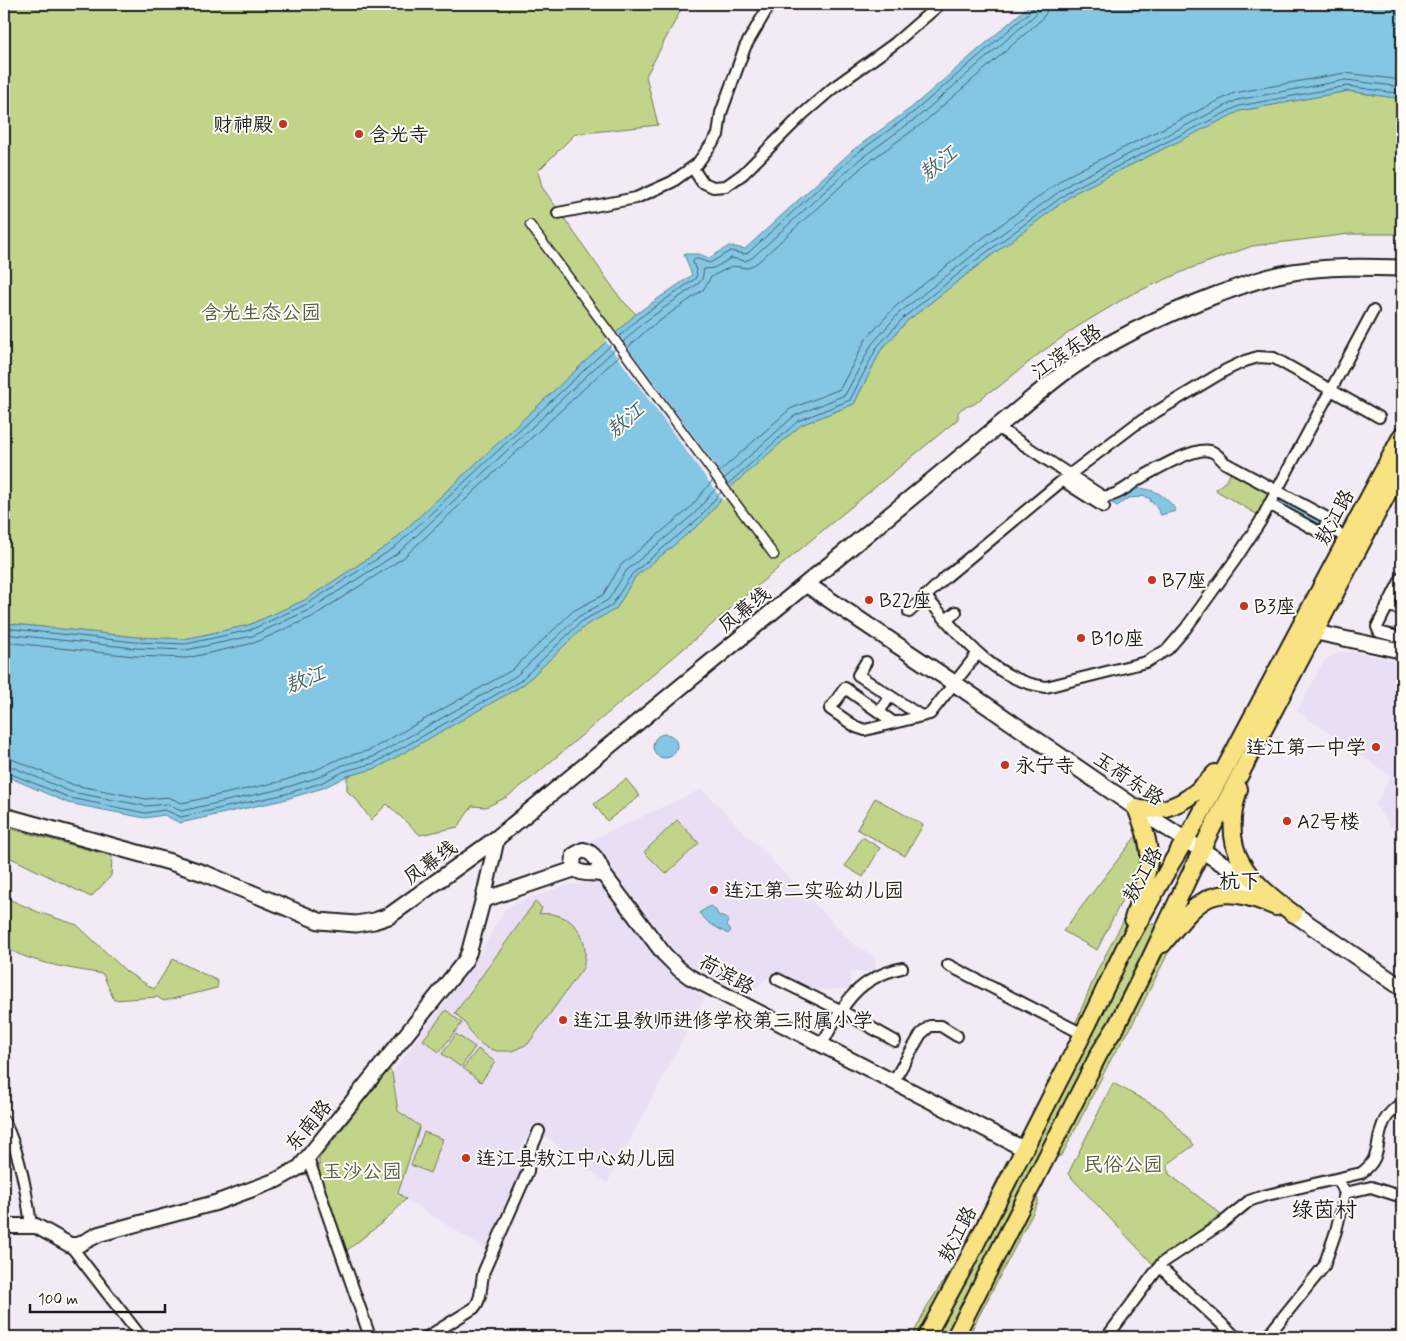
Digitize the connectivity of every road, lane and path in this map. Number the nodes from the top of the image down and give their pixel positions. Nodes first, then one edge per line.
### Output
1 (770, 4) edge
2 (940, 4) edge
3 (696, 173) dead end
4 (558, 213) dead end
5 (530, 225) dead end
6 (1402, 268) edge
7 (1373, 311) dead end
8 (1330, 389) junction
9 (1379, 417) dead end
10 (997, 427) junction
11 (1402, 435) edge
12 (1402, 466) edge
13 (1066, 480) junction
14 (1277, 491) junction
15 (1047, 501) dead end
16 (1270, 504) junction
17 (1327, 527) junction
18 (1347, 538) junction
19 (774, 554) dead end
20 (1402, 577) edge
21 (806, 584) junction
22 (925, 596) junction
23 (1387, 606) junction
24 (1402, 608) edge
25 (909, 612) dead end
26 (956, 612) dead end
27 (946, 620) junction
28 (1314, 632) junction
29 (1402, 638) edge
30 (1402, 651) edge
31 (978, 654) junction
32 (866, 662) dead end
33 (954, 683) junction
34 (890, 696) junction
35 (879, 712) junction
36 (921, 716) junction
37 (893, 722) junction
38 (1235, 748) junction
39 (1250, 755) junction
40 (1136, 808) junction
41 (4, 816) edge
42 (497, 838) junction
43 (1186, 839) junction
44 (1202, 850) junction
45 (574, 869) junction
46 (1239, 869) junction
47 (604, 875) junction
48 (484, 900) junction
49 (1143, 914) junction
50 (1294, 914) junction
51 (1163, 928) junction
52 (1125, 947) junction
53 (1149, 961) junction
54 (948, 964) dead end
55 (902, 968) dead end
56 (777, 979) dead end
57 (1402, 988) edge
58 (840, 1010) junction
59 (1083, 1034) junction
60 (956, 1036) dead end
61 (895, 1041) dead end
62 (821, 1046) junction
63 (893, 1082) junction
64 (1402, 1103) edge
65 (4, 1121) edge
66 (539, 1131) dead end
67 (1024, 1149) junction
68 (308, 1158) junction
69 (1338, 1179) junction
70 (1345, 1194) junction
71 (1402, 1197) edge
72 (31, 1225) junction
73 (4, 1226) edge
74 (70, 1245) junction
75 (1160, 1267) junction
76 (141, 1337) edge
77 (370, 1337) edge
78 (426, 1337) edge
79 (926, 1337) edge
80 (955, 1337) edge
81 (1106, 1337) edge
82 (1236, 1337) edge
83 (1266, 1337) edge

1 - 4 street
2 - 3 street
5 - 19 street
6 - 10 main road, 江滨东路
7 - 8 street
8 - 9 street
8 - 13 street
8 - 14 street
10 - 13 street
10 - 21 main road, 江滨东路
11 - 18 main road, 敖江路
12 - 28 main road, 敖江路
13 - 14 street
13 - 15 street
13 - 22 street
14 - 16 street
14 - 17 street
16 - 17 street
16 - 31 street
17 - 18 street
18 - 38 main road, 敖江路
20 - 23 street
21 - 33 main road, 玉荷东路
21 - 42 main road, 凤幕线
22 - 25 street
22 - 27 street
23 - 24 street
23 - 29 street
26 - 27 street
27 - 31 street
28 - 30 street
28 - 39 main road, 敖江路
31 - 33 street
32 - 34 street
33 - 36 street
33 - 40 main road, 玉荷东路
34 - 35 street
34 - 36 street
35 - 37 street
35 - 37 street
36 - 37 street
38 - 40 main road
38 - 43 main road, 敖江路
39 - 44 main road, 敖江路
39 - 46 main road
40 - 43 main road, 玉荷东路
40 - 52 main road
41 - 42 main road, 凤幕线
42 - 48 street, 东南路
43 - 44 main road, 玉荷东路
43 - 49 main road, 敖江路
44 - 46 main road, 玉荷东路
44 - 51 main road, 敖江路
45 - 47 street
45 - 47 street, 荷滨路
45 - 48 street
46 - 50 main road
47 - 62 street, 荷滨路
48 - 68 street, 东南路
49 - 51 main road
49 - 52 main road, 敖江路
50 - 53 main road
50 - 57 main road
51 - 53 main road, 敖江路
52 - 59 main road, 敖江路
53 - 80 main road, 敖江路
54 - 59 street
55 - 58 street
56 - 58 street
58 - 61 street
58 - 62 street
59 - 67 main road, 敖江路
60 - 63 street
62 - 63 street, 荷滨路
63 - 67 street, 荷滨路
64 - 69 street
65 - 72 street
66 - 78 street
67 - 79 main road, 敖江路
68 - 74 street, 东南路
68 - 77 street
69 - 70 street
69 - 75 street
70 - 71 street
70 - 83 street
72 - 73 street
72 - 74 street
74 - 76 street
75 - 81 street
75 - 82 street

